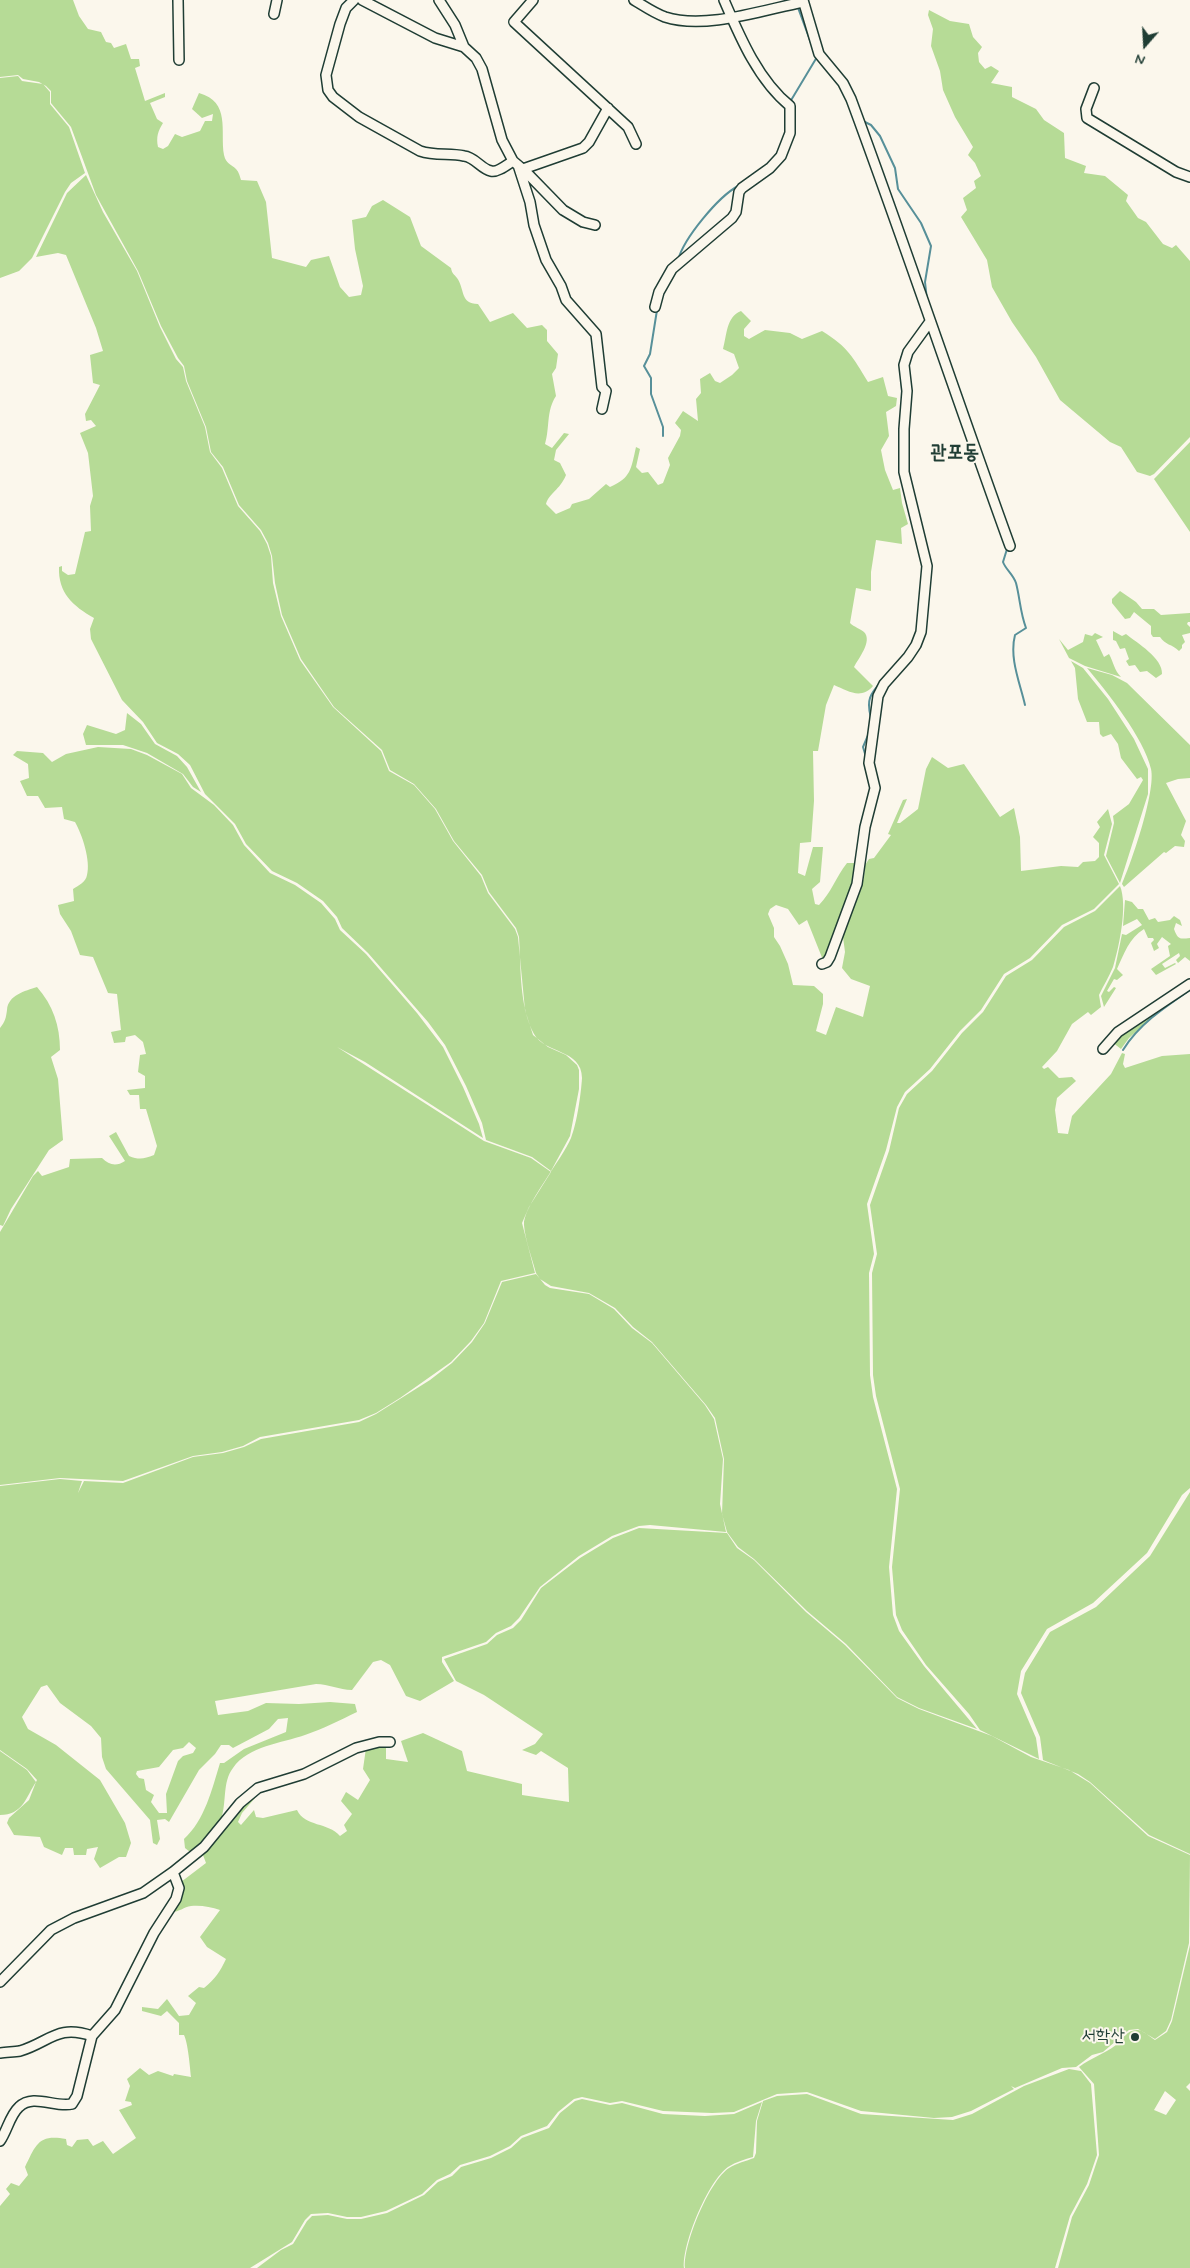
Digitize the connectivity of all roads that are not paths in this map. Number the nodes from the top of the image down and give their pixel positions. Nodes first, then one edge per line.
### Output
1 (178, 0) edge
2 (276, 0) edge
3 (354, 0) edge
4 (362, 0) edge
5 (439, 0) edge
6 (533, 0) edge
7 (634, 0) edge
8 (724, 0) edge
9 (803, 1) edge
10 (274, 14) dead end
11 (731, 16) junction
12 (464, 47) junction
13 (179, 60) dead end
14 (1094, 88) dead end
15 (608, 108) junction
16 (636, 144) dead end
17 (518, 165) junction
18 (1190, 177) edge
19 (596, 225) dead end
20 (655, 307) dead end
21 (930, 323) junction
22 (602, 409) dead end
23 (1010, 546) dead end
24 (822, 964) dead end
25 (1190, 984) edge
26 (1103, 1049) dead end
27 (390, 1742) dead end
28 (173, 1872) junction
29 (0, 1982) edge
30 (92, 2036) junction
31 (0, 2053) edge
32 (0, 2141) edge

1 - 13 street
2 - 10 street
3 - 17 street
4 - 12 street
5 - 12 street
6 - 15 street
7 - 11 street
8 - 11 street
9 - 11 street
9 - 21 street
11 - 20 street
12 - 17 street
14 - 18 street
15 - 16 street
15 - 17 street
17 - 19 street
17 - 22 street
21 - 23 street
21 - 24 street
25 - 26 street
27 - 28 street
28 - 29 street
28 - 30 street
30 - 31 street
30 - 32 street

